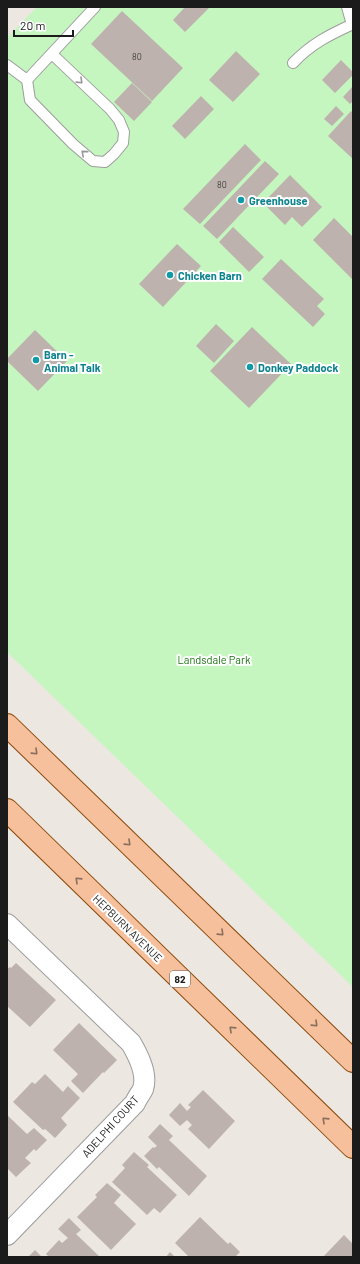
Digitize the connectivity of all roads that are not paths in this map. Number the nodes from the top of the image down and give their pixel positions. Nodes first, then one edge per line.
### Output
1 (95, 7) edge
2 (347, 7) edge
3 (353, 25) edge
4 (52, 54) junction
5 (293, 63) dead end
6 (7, 65) edge
7 (27, 80) junction
8 (7, 725) edge
9 (7, 810) edge
10 (7, 924) edge
11 (353, 1061) edge
12 (353, 1147) edge
13 (7, 1235) edge

1 - 4 lane
2 - 3 lane
3 - 5 lane
4 - 7 lane
4 -> 7 lane
6 - 7 lane
8 -> 11 main road
12 -> 9 main road, HEPBURN AVENUE / 82
10 - 13 street, ADELPHI COURT

